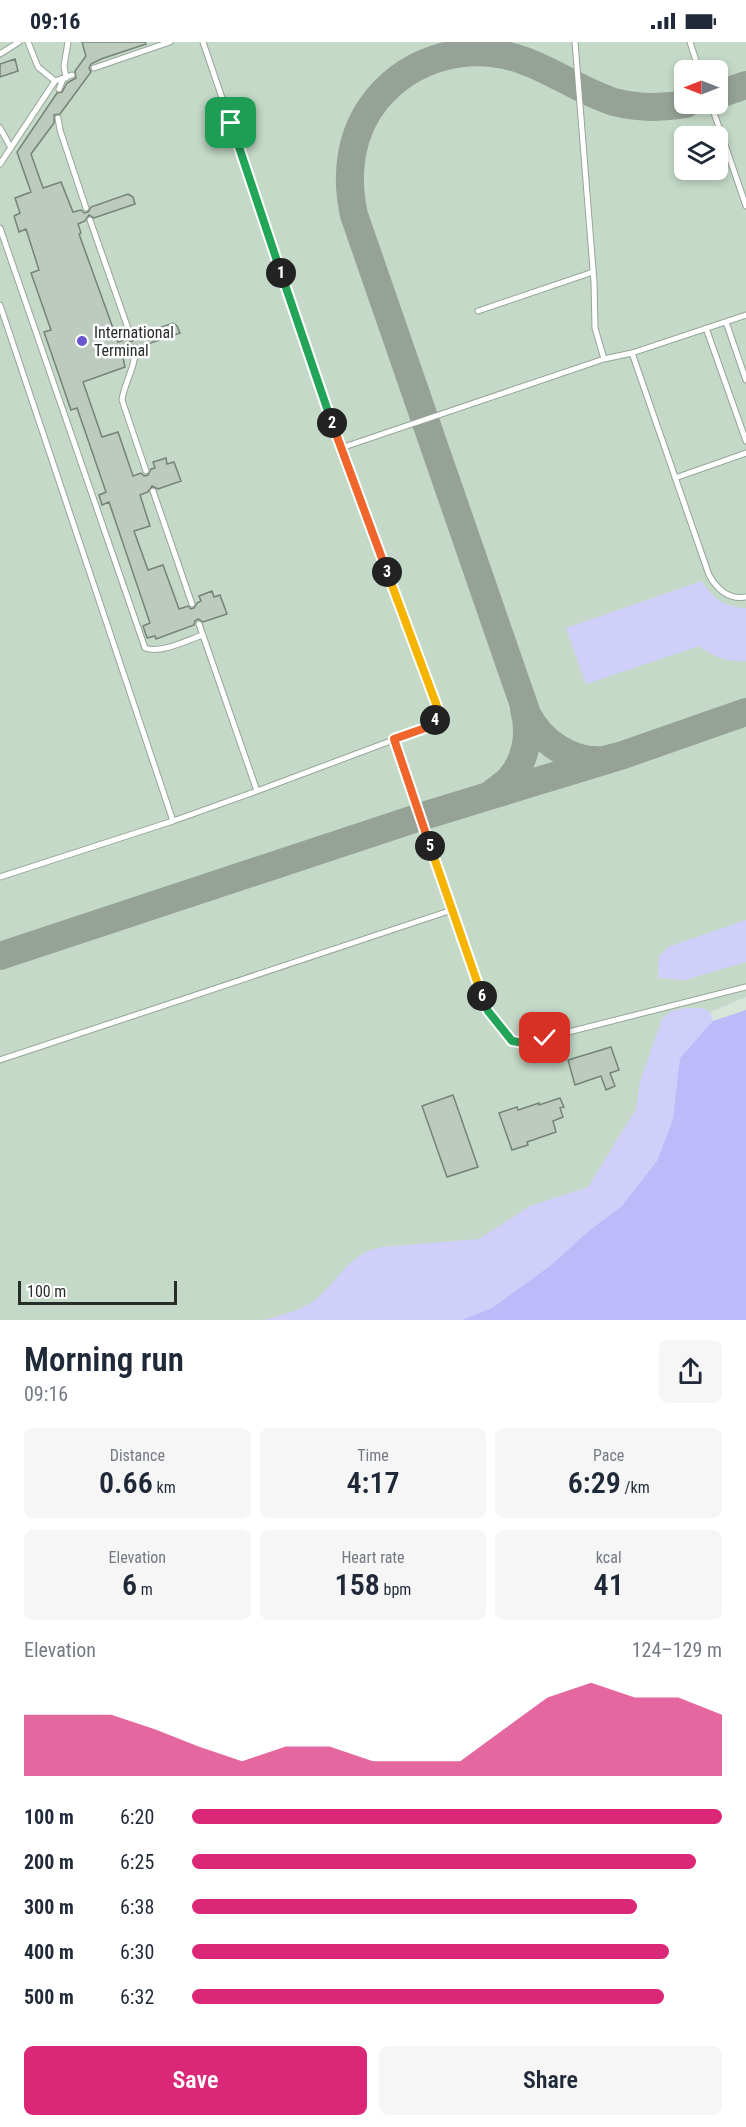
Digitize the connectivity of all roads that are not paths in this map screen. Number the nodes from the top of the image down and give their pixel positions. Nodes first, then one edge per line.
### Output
1 (19, 42) edge
2 (28, 42) edge
3 (68, 42) edge
4 (170, 42) edge
5 (203, 42) edge
6 (575, 42) edge
7 (690, 42) edge
8 (0, 54) edge
9 (696, 60) edge
10 (94, 68) dead end
11 (72, 75) dead end
12 (64, 78) junction
13 (55, 81) junction
14 (59, 89) dead end
15 (714, 114) edge
16 (58, 118) dead end
17 (0, 128) edge
18 (11, 148) junction
19 (0, 164) edge
20 (746, 206) edge
21 (86, 208) dead end
22 (90, 220) dead end
23 (0, 228) edge
24 (593, 272) junction
25 (0, 305) edge
26 (478, 311) dead end
27 (746, 315) edge
28 (726, 322) junction
29 (706, 328) junction
30 (130, 337) dead end
31 (135, 349) dead end
32 (632, 353) junction
33 (604, 359) junction
34 (746, 380) edge
35 (746, 441) edge
36 (341, 448) junction
37 (746, 453) edge
38 (146, 471) dead end
39 (675, 478) junction
40 (153, 491) dead end
41 (746, 597) edge
42 (192, 604) dead end
43 (199, 624) dead end
44 (203, 635) junction
45 (394, 739) junction
46 (257, 791) junction
47 (173, 821) junction
48 (0, 877) edge
49 (452, 910) junction
50 (746, 987) edge
51 (0, 1060) edge

1 - 8 lane
2 - 13 lane
3 - 12 lane
4 - 10 lane
5 - 36 lane
6 - 24 lane
7 - 9 lane
11 - 12 lane
12 - 13 lane
12 - 14 lane
13 - 18 lane
15 - 20 lane
16 - 21 lane
17 - 18 lane
18 - 19 lane
22 - 30 lane
23 - 44 lane
24 - 26 lane
24 - 33 lane
25 - 47 lane
27 - 28 lane
28 - 29 lane
28 - 34 lane
29 - 32 lane
29 - 35 lane
31 - 38 lane
32 - 33 lane
32 - 39 lane
33 - 36 lane
36 - 45 lane
37 - 39 lane
39 - 41 lane
40 - 42 lane
43 - 44 lane
44 - 46 lane
45 - 46 lane
45 - 49 lane
46 - 47 lane
47 - 48 lane
49 - 50 lane
49 - 51 lane

